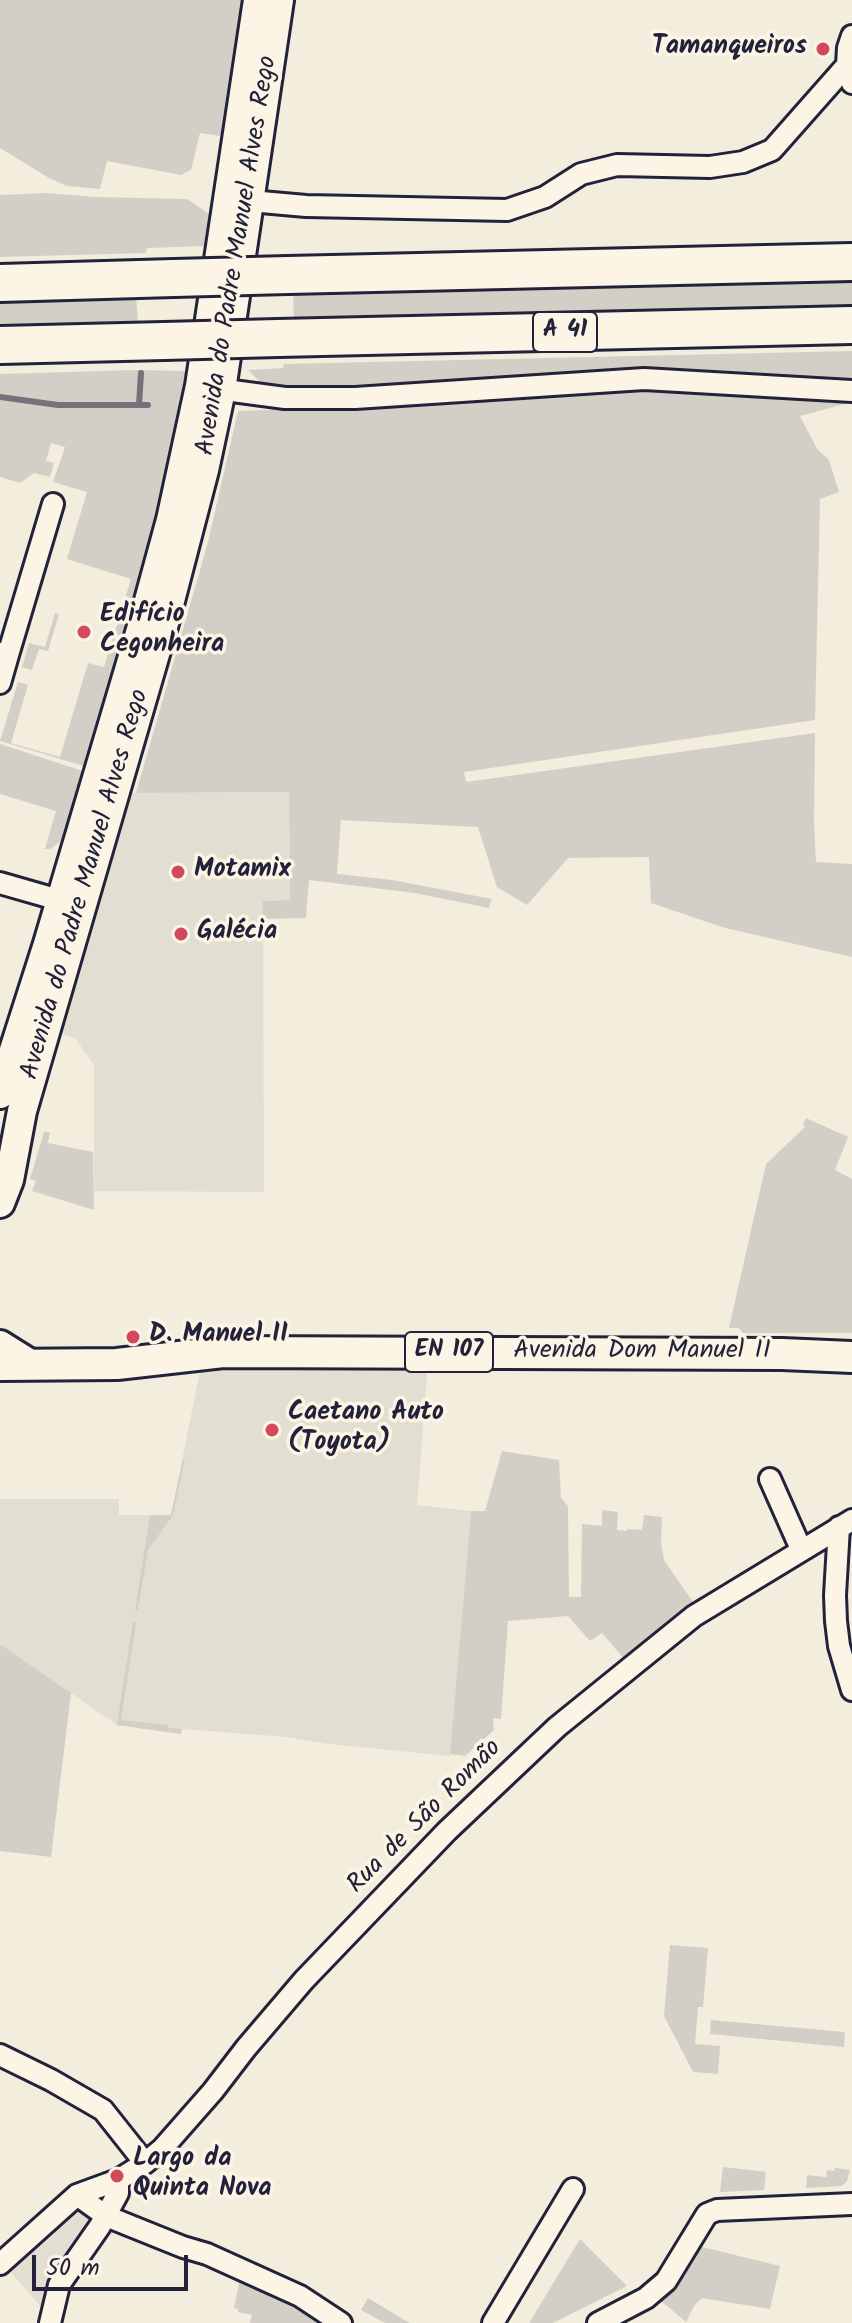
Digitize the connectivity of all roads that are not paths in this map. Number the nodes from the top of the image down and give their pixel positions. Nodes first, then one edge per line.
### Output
1 (258, 0) edge
2 (279, 0) edge
3 (852, 36) edge
4 (850, 74) edge
5 (250, 201) junction
6 (236, 228) junction
7 (852, 262) edge
8 (0, 283) edge
9 (852, 325) edge
10 (0, 345) edge
11 (210, 388) junction
12 (852, 391) edge
13 (53, 504) dead end
14 (4, 654) edge
15 (0, 683) edge
16 (0, 883) edge
17 (70, 904) junction
18 (0, 1094) edge
19 (0, 1203) edge
20 (0, 1345) edge
21 (852, 1357) edge
22 (0, 1365) edge
23 (32, 1365) junction
24 (770, 1479) dead end
25 (846, 1523) edge
26 (801, 1549) junction
27 (852, 1690) edge
28 (0, 2055) edge
29 (145, 2163) junction
30 (118, 2180) junction
31 (573, 2189) dead end
32 (77, 2195) junction
33 (852, 2204) edge
34 (106, 2216) junction
35 (0, 2264) edge
36 (50, 2323) edge
37 (341, 2323) edge
38 (493, 2323) edge
39 (598, 2323) edge

1 - 6 main road, Avenida do Padre Manuel Alves Rego
2 - 5 main road, Avenida do Padre Manuel Alves Rego
3 - 4 street
4 - 5 street
5 - 6 main road, Avenida do Padre Manuel Alves Rego
6 - 11 main road, Avenida do Padre Manuel Alves Rego
7 - 8 highway, bridge
9 - 10 highway, A 41, bridge
11 - 12 street
11 - 17 main road, Avenida do Padre Manuel Alves Rego
13 - 14 street
14 - 15 street
16 - 17 street
17 - 18 main road, Avenida do Padre Manuel Alves Rego
17 - 19 main road, Avenida do Padre Manuel Alves Rego
20 - 23 main road
21 - 23 main road, Avenida Dom Manuel II / EN 107
22 - 23 main road, Avenida Dom Manuel II / EN 107
24 - 26 street
25 - 26 street, Rua de São Romão
25 - 27 street
26 - 29 street, Rua de São Romão
28 - 29 street
29 - 30 street, Rua de São Romão
30 - 32 street, Rua de São Romão
30 - 34 street
31 - 38 street
32 - 34 street
32 - 35 street, Rua de São Romão
33 - 39 street
34 - 36 street
34 - 37 street

